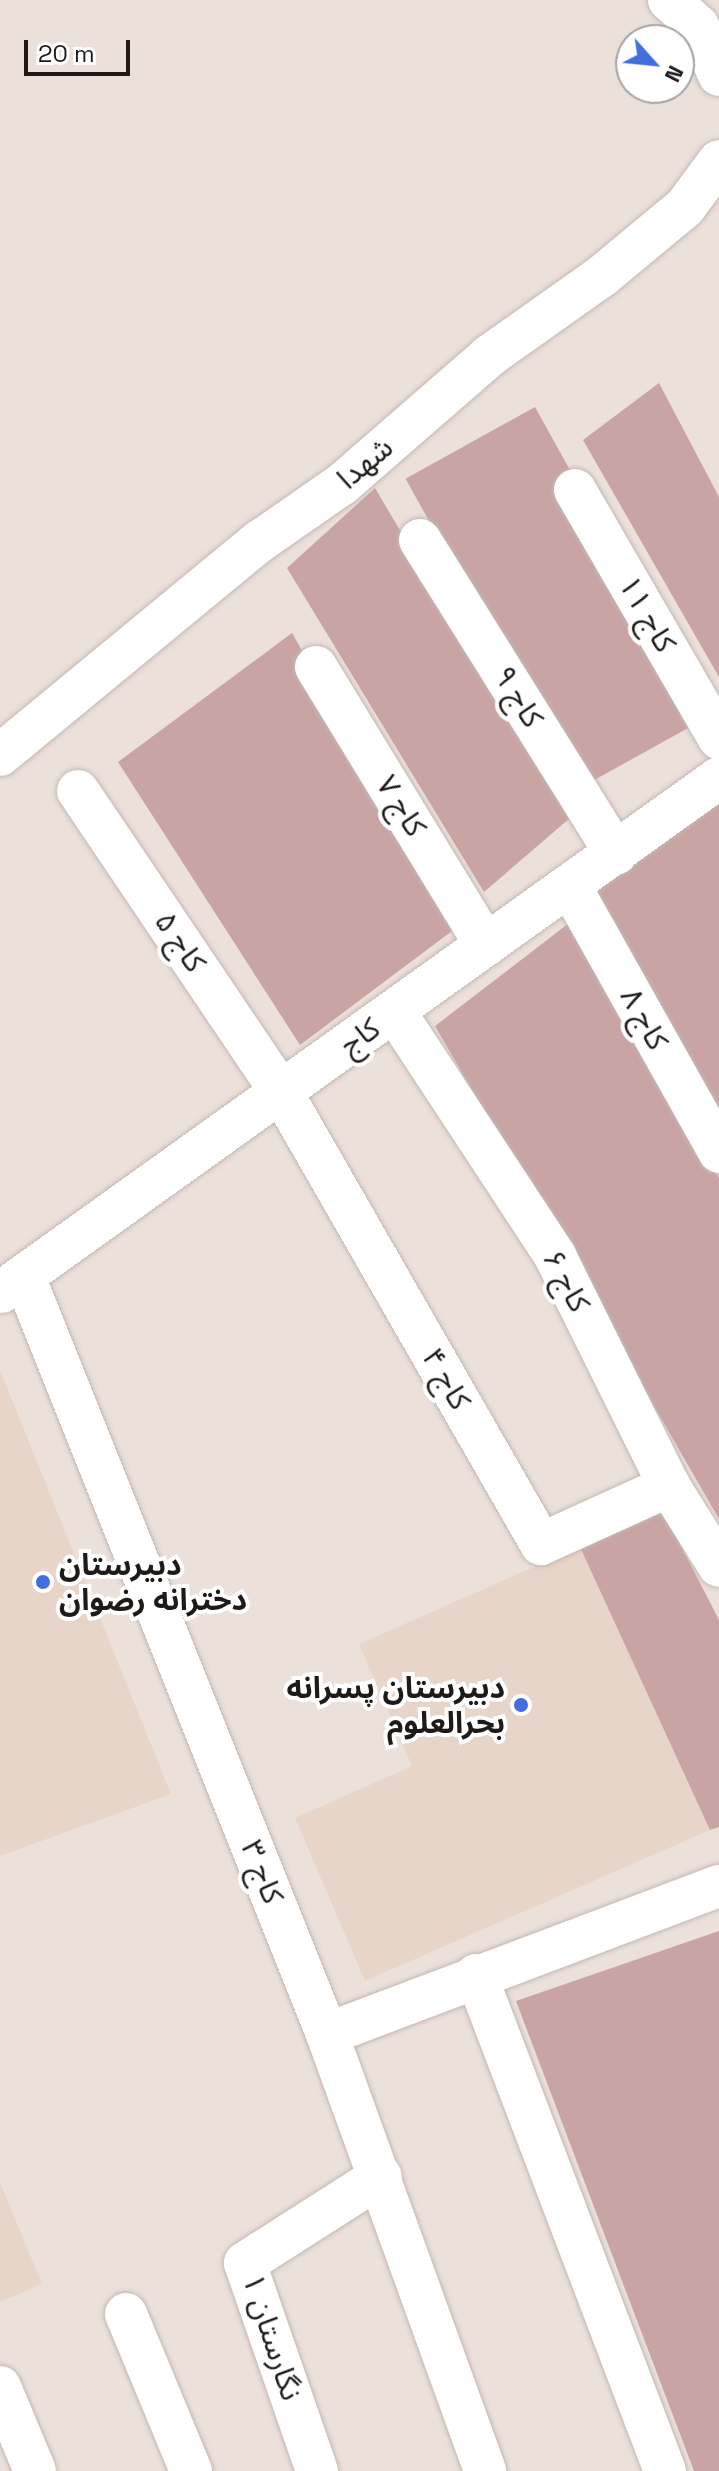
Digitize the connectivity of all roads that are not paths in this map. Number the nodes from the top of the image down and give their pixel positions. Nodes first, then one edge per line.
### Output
1 (669, 0) edge
2 (719, 75) edge
3 (719, 161) edge
4 (575, 490) dead end
5 (420, 540) dead end
6 (316, 667) dead end
7 (719, 738) edge
8 (0, 755) edge
9 (719, 778) edge
10 (78, 791) dead end
11 (616, 854) junction
12 (570, 886) junction
13 (486, 945) junction
14 (395, 1012) junction
15 (282, 1093) junction
16 (719, 1152) edge
17 (12, 1286) edge
18 (669, 1486) junction
19 (717, 1565) edge
20 (719, 1886) edge
21 (476, 1975) junction
22 (327, 2034) junction
23 (381, 2176) junction
24 (126, 2314) dead end
25 (0, 2387) edge
26 (35, 2471) edge
27 (191, 2471) edge
28 (317, 2471) edge
29 (485, 2471) edge
30 (665, 2471) edge

1 - 2 street
3 - 8 street, شهدا
4 - 7 street, کاج ۱۱
5 - 11 street, کاج ۹
6 - 13 street, کاج ۷
9 - 11 street, کاج
10 - 15 street, کاج ۵
11 - 12 street, کاج
12 - 13 street, کاج
12 - 16 street, کاج ۸
13 - 14 street, کاج
14 - 15 street, کاج
14 - 18 street, کاج ۶
15 - 17 street, کاج
15 - 18 street, کاج ۴
17 - 22 street, کاج ۳
18 - 19 street, کاج ۶
20 - 21 street
21 - 22 street
21 - 30 street
22 - 23 street, کاج ۳
23 - 28 street, نگارستان ۱
23 - 29 street, کاج ۳
24 - 27 street
25 - 26 street

